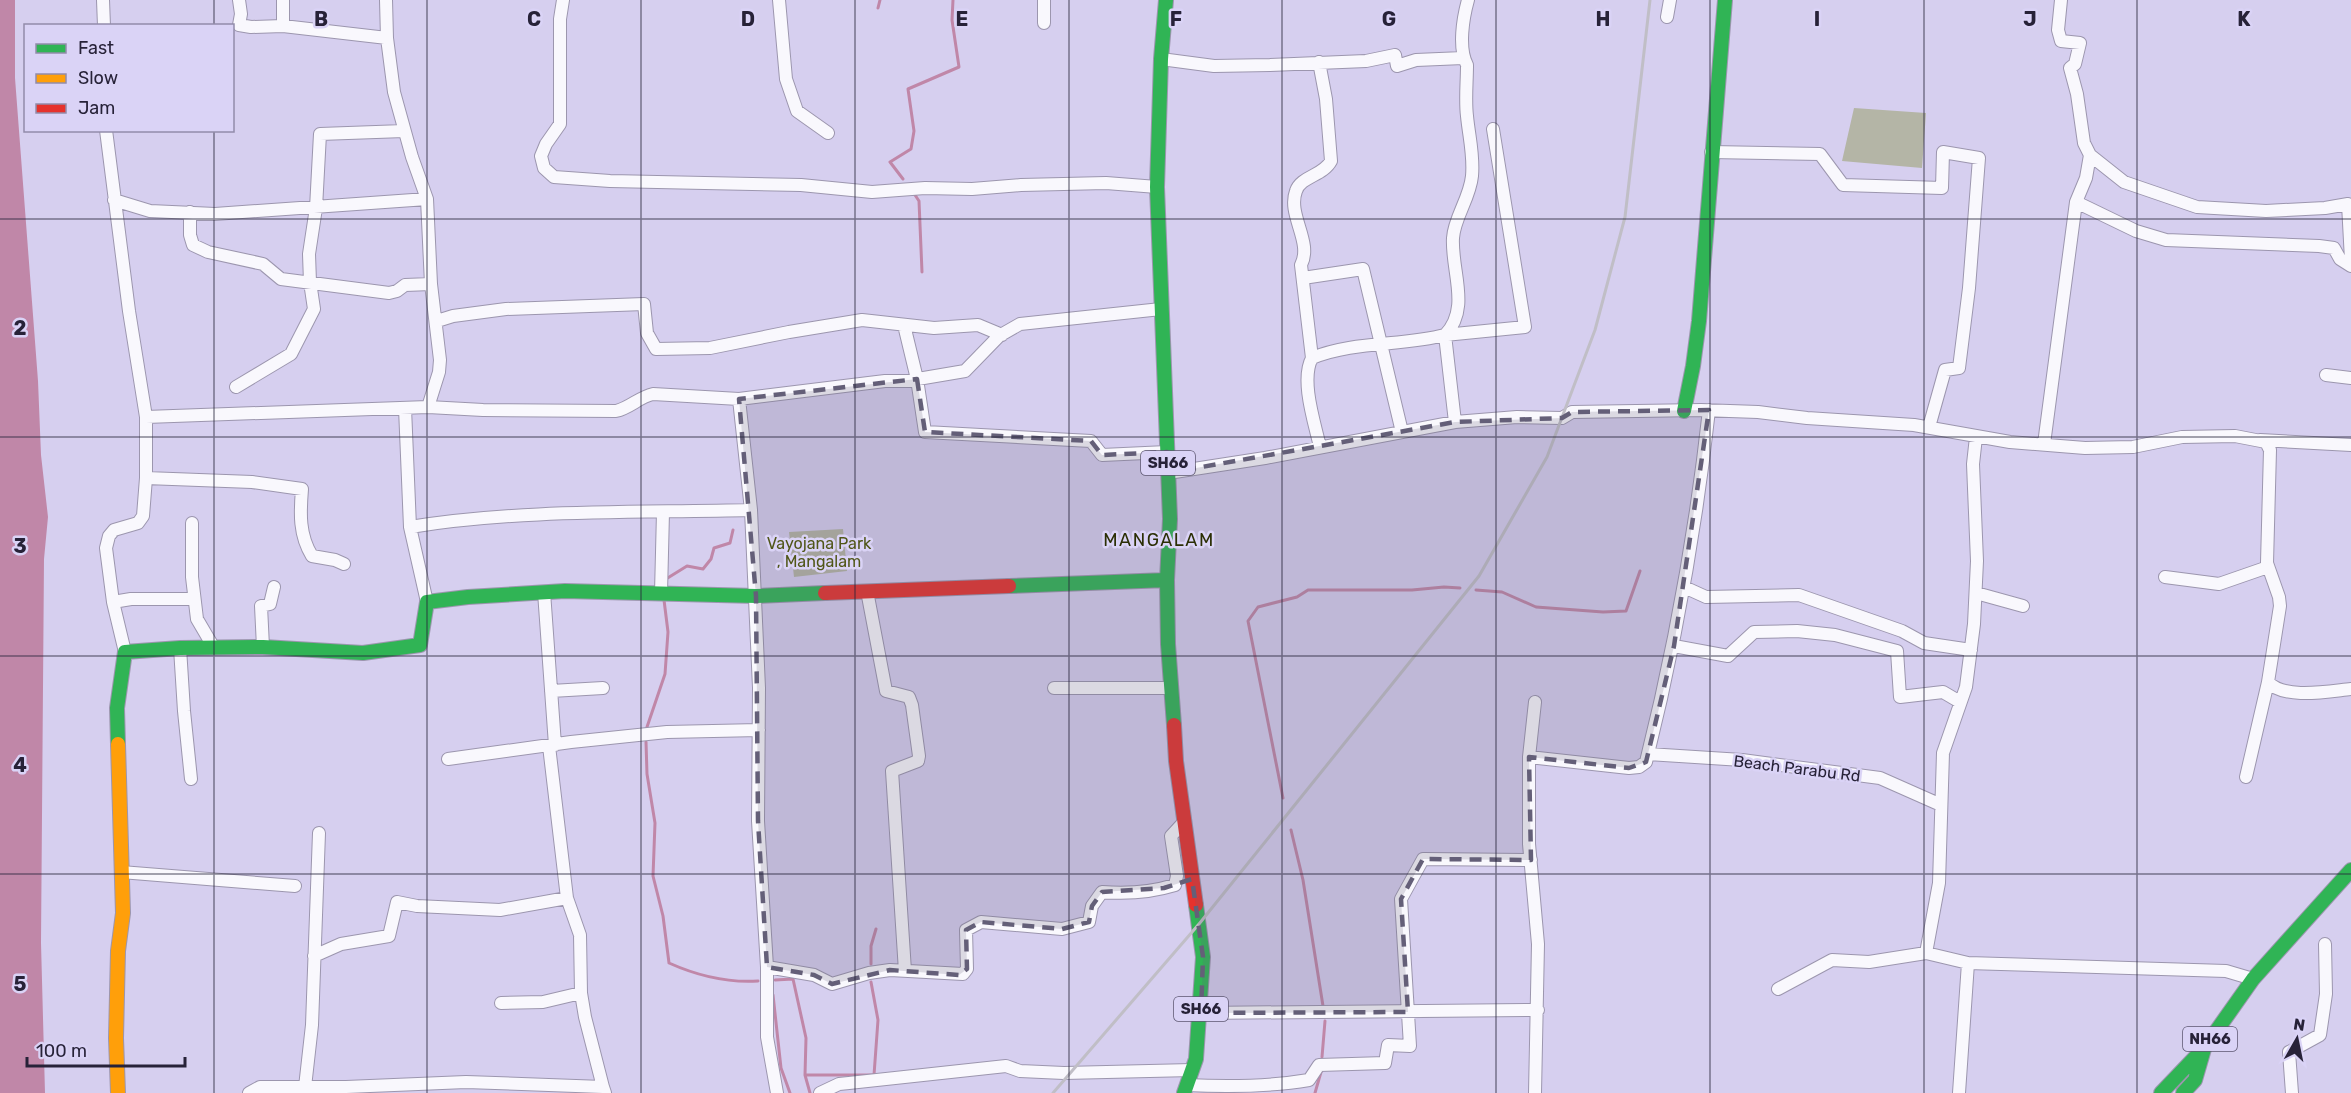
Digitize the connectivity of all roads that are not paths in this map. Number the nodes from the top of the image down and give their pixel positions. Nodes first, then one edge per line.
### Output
1 (103, 0) edge
2 (239, 0) edge
3 (283, 0) edge
4 (386, 0) edge
5 (563, 0) edge
6 (779, 0) edge
7 (1044, 0) edge
8 (1166, 0) edge
9 (1468, 0) edge
10 (1670, 0) edge
11 (1725, 0) edge
12 (2061, 0) edge
13 (1667, 17) dead end
14 (1044, 23) dead end
15 (104, 24) edge
16 (283, 26) junction
17 (387, 38) junction
18 (1463, 58) junction
19 (1161, 59) junction
20 (1319, 62) junction
21 (1493, 129) dead end
22 (404, 131) junction
23 (106, 132) edge
24 (828, 133) dead end
25 (1711, 152) junction
26 (2090, 155) junction
27 (1157, 187) junction
28 (427, 199) junction
29 (114, 200) junction
30 (2076, 202) junction
31 (2350, 204) edge
32 (316, 208) junction
33 (190, 212) junction
34 (2351, 260) edge
35 (2351, 266) edge
36 (1303, 278) junction
37 (310, 282) junction
38 (431, 284) junction
39 (1161, 309) junction
40 (437, 321) junction
41 (904, 325) junction
42 (1002, 334) junction
43 (1445, 336) junction
44 (1381, 345) junction
45 (1312, 358) junction
46 (2326, 375) dead end
47 (2351, 378) edge
48 (917, 379) junction
49 (236, 387) dead end
50 (740, 399) junction
51 (428, 407) junction
52 (405, 408) junction
53 (1709, 410) junction
54 (1684, 411) junction
55 (146, 417) junction
56 (1455, 422) junction
57 (1929, 427) junction
58 (1402, 432) junction
59 (1976, 437) junction
60 (2260, 440) junction
61 (2044, 444) junction
62 (2351, 445) edge
63 (1320, 447) junction
64 (1167, 452) junction
65 (1168, 473) junction
66 (146, 478) junction
67 (751, 510) junction
68 (663, 512) junction
69 (192, 523) dead end
70 (410, 527) junction
71 (344, 564) dead end
72 (2268, 567) junction
73 (2165, 577) dead end
74 (1167, 580) junction
75 (274, 587) dead end
76 (1684, 587) junction
77 (867, 591) junction
78 (543, 592) junction
79 (661, 593) junction
80 (1976, 593) junction
81 (756, 596) junction
82 (194, 599) junction
83 (113, 602) junction
84 (427, 602) junction
85 (2023, 606) dead end
86 (1674, 646) junction
87 (263, 647) junction
88 (180, 648) junction
89 (214, 648) junction
90 (1971, 650) junction
91 (124, 652) junction
92 (2268, 682) junction
93 (603, 688) dead end
94 (1054, 688) dead end
95 (1170, 688) junction
96 (2351, 689) edge
97 (551, 691) junction
98 (1535, 702) dead end
99 (1960, 702) junction
100 (759, 730) junction
101 (552, 746) junction
102 (1648, 754) junction
103 (1529, 757) junction
104 (448, 759) dead end
105 (2246, 777) dead end
106 (191, 779) dead end
107 (1941, 805) junction
108 (1183, 823) junction
109 (319, 834) dead end
110 (1531, 860) junction
111 (2351, 870) edge
112 (121, 872) junction
113 (295, 886) dead end
114 (567, 898) junction
115 (2325, 944) dead end
116 (1926, 953) junction
117 (314, 956) junction
118 (1968, 963) junction
119 (768, 967) junction
120 (905, 971) junction
121 (2253, 979) junction
122 (1778, 989) dead end
123 (581, 993) junction
124 (501, 1003) dead end
125 (1538, 1010) junction
126 (1408, 1012) junction
127 (1200, 1013) junction
128 (2205, 1047) junction
129 (1192, 1070) junction
130 (305, 1087) junction
131 (1186, 1089) edge
132 (604, 1090) edge
133 (118, 1093) edge
134 (249, 1093) edge
135 (777, 1093) edge
136 (820, 1093) edge
137 (1535, 1093) edge
138 (1959, 1093) edge
139 (2161, 1093) edge
140 (2183, 1093) edge
141 (2292, 1093) edge

1 - 15 street
2 - 16 street
3 - 16 street
4 - 17 street
5 - 27 street
6 - 24 street
7 - 14 street
8 - 19 main road, SH66
9 - 18 street
10 - 13 street
11 - 25 main road
12 - 26 street
16 - 17 street
17 - 22 street
18 - 20 street
18 - 43 street
19 - 20 street
19 - 27 main road, SH66
20 - 36 street
21 - 43 street
22 - 28 street
22 - 32 street
23 - 29 street
25 - 54 main road
25 - 57 street
26 - 30 street
26 - 31 street
27 - 39 main road, SH66
28 - 32 street
28 - 38 street
29 - 33 street
29 - 55 street
30 - 35 street
30 - 61 street
31 - 34 street
32 - 33 street
32 - 37 street
33 - 37 street
36 - 44 street
36 - 45 street
37 - 38 street
37 - 49 street
38 - 40 street
39 - 42 street
39 - 64 main road, SH66
40 - 41 street
40 - 51 street
41 - 42 street
41 - 48 street
42 - 48 street
43 - 44 street
43 - 56 street
44 - 45 street
44 - 58 street
45 - 63 street
46 - 47 street
48 - 50 street
48 - 64 street
50 - 51 street
50 - 67 street
51 - 52 street
52 - 55 street
52 - 70 street
53 - 54 street
53 - 57 street
53 - 76 street
54 - 56 street
55 - 66 street
56 - 58 street
57 - 59 street
58 - 63 street
59 - 61 street
59 - 80 street
60 - 61 street
60 - 62 street
60 - 72 street
63 - 65 street
64 - 65 main road, SH66
65 - 74 main road, SH66
66 - 71 street
66 - 83 street
67 - 68 street
67 - 81 street
68 - 70 street
68 - 79 street
69 - 82 street
70 - 84 street
72 - 73 street
72 - 92 street
74 - 77 main road
74 - 95 main road, SH66
75 - 87 street
76 - 86 street
76 - 90 street
77 - 81 main road
77 - 120 street
78 - 79 main road
78 - 84 main road
78 - 97 street
79 - 81 main road
80 - 85 street
80 - 90 street
81 - 100 street
82 - 83 street
82 - 89 street
83 - 91 street
84 - 87 main road
86 - 99 street
86 - 102 street
87 - 89 main road
88 - 89 main road
88 - 91 main road
88 - 106 street
90 - 99 street
91 - 112 main road
92 - 96 street
92 - 105 street
93 - 97 street
94 - 95 street
95 - 108 main road, SH66
97 - 101 street
98 - 103 street
99 - 107 street
100 - 101 street
100 - 119 street
101 - 104 street
101 - 114 street
102 - 103 street
102 - 107 street, Beach Parabu Rd
103 - 110 street
107 - 116 street
108 - 120 street
108 - 127 main road, SH66
109 - 117 street
110 - 125 street
110 - 126 street
111 - 121 main road, NH66
112 - 113 street
112 - 133 main road
114 - 117 street
114 - 123 street
115 - 141 street
116 - 118 street
116 - 122 street
117 - 130 street
118 - 121 street
118 - 138 street
119 - 120 street
119 - 135 street
121 - 128 main road, NH66
123 - 124 street
123 - 132 street
125 - 126 street
125 - 137 street
126 - 127 street
126 - 131 street
127 - 129 main road, SH66
128 - 139 main road, NH66
128 - 140 main road
129 - 131 main road, SH66
129 - 136 street
130 - 132 street
130 - 134 street

